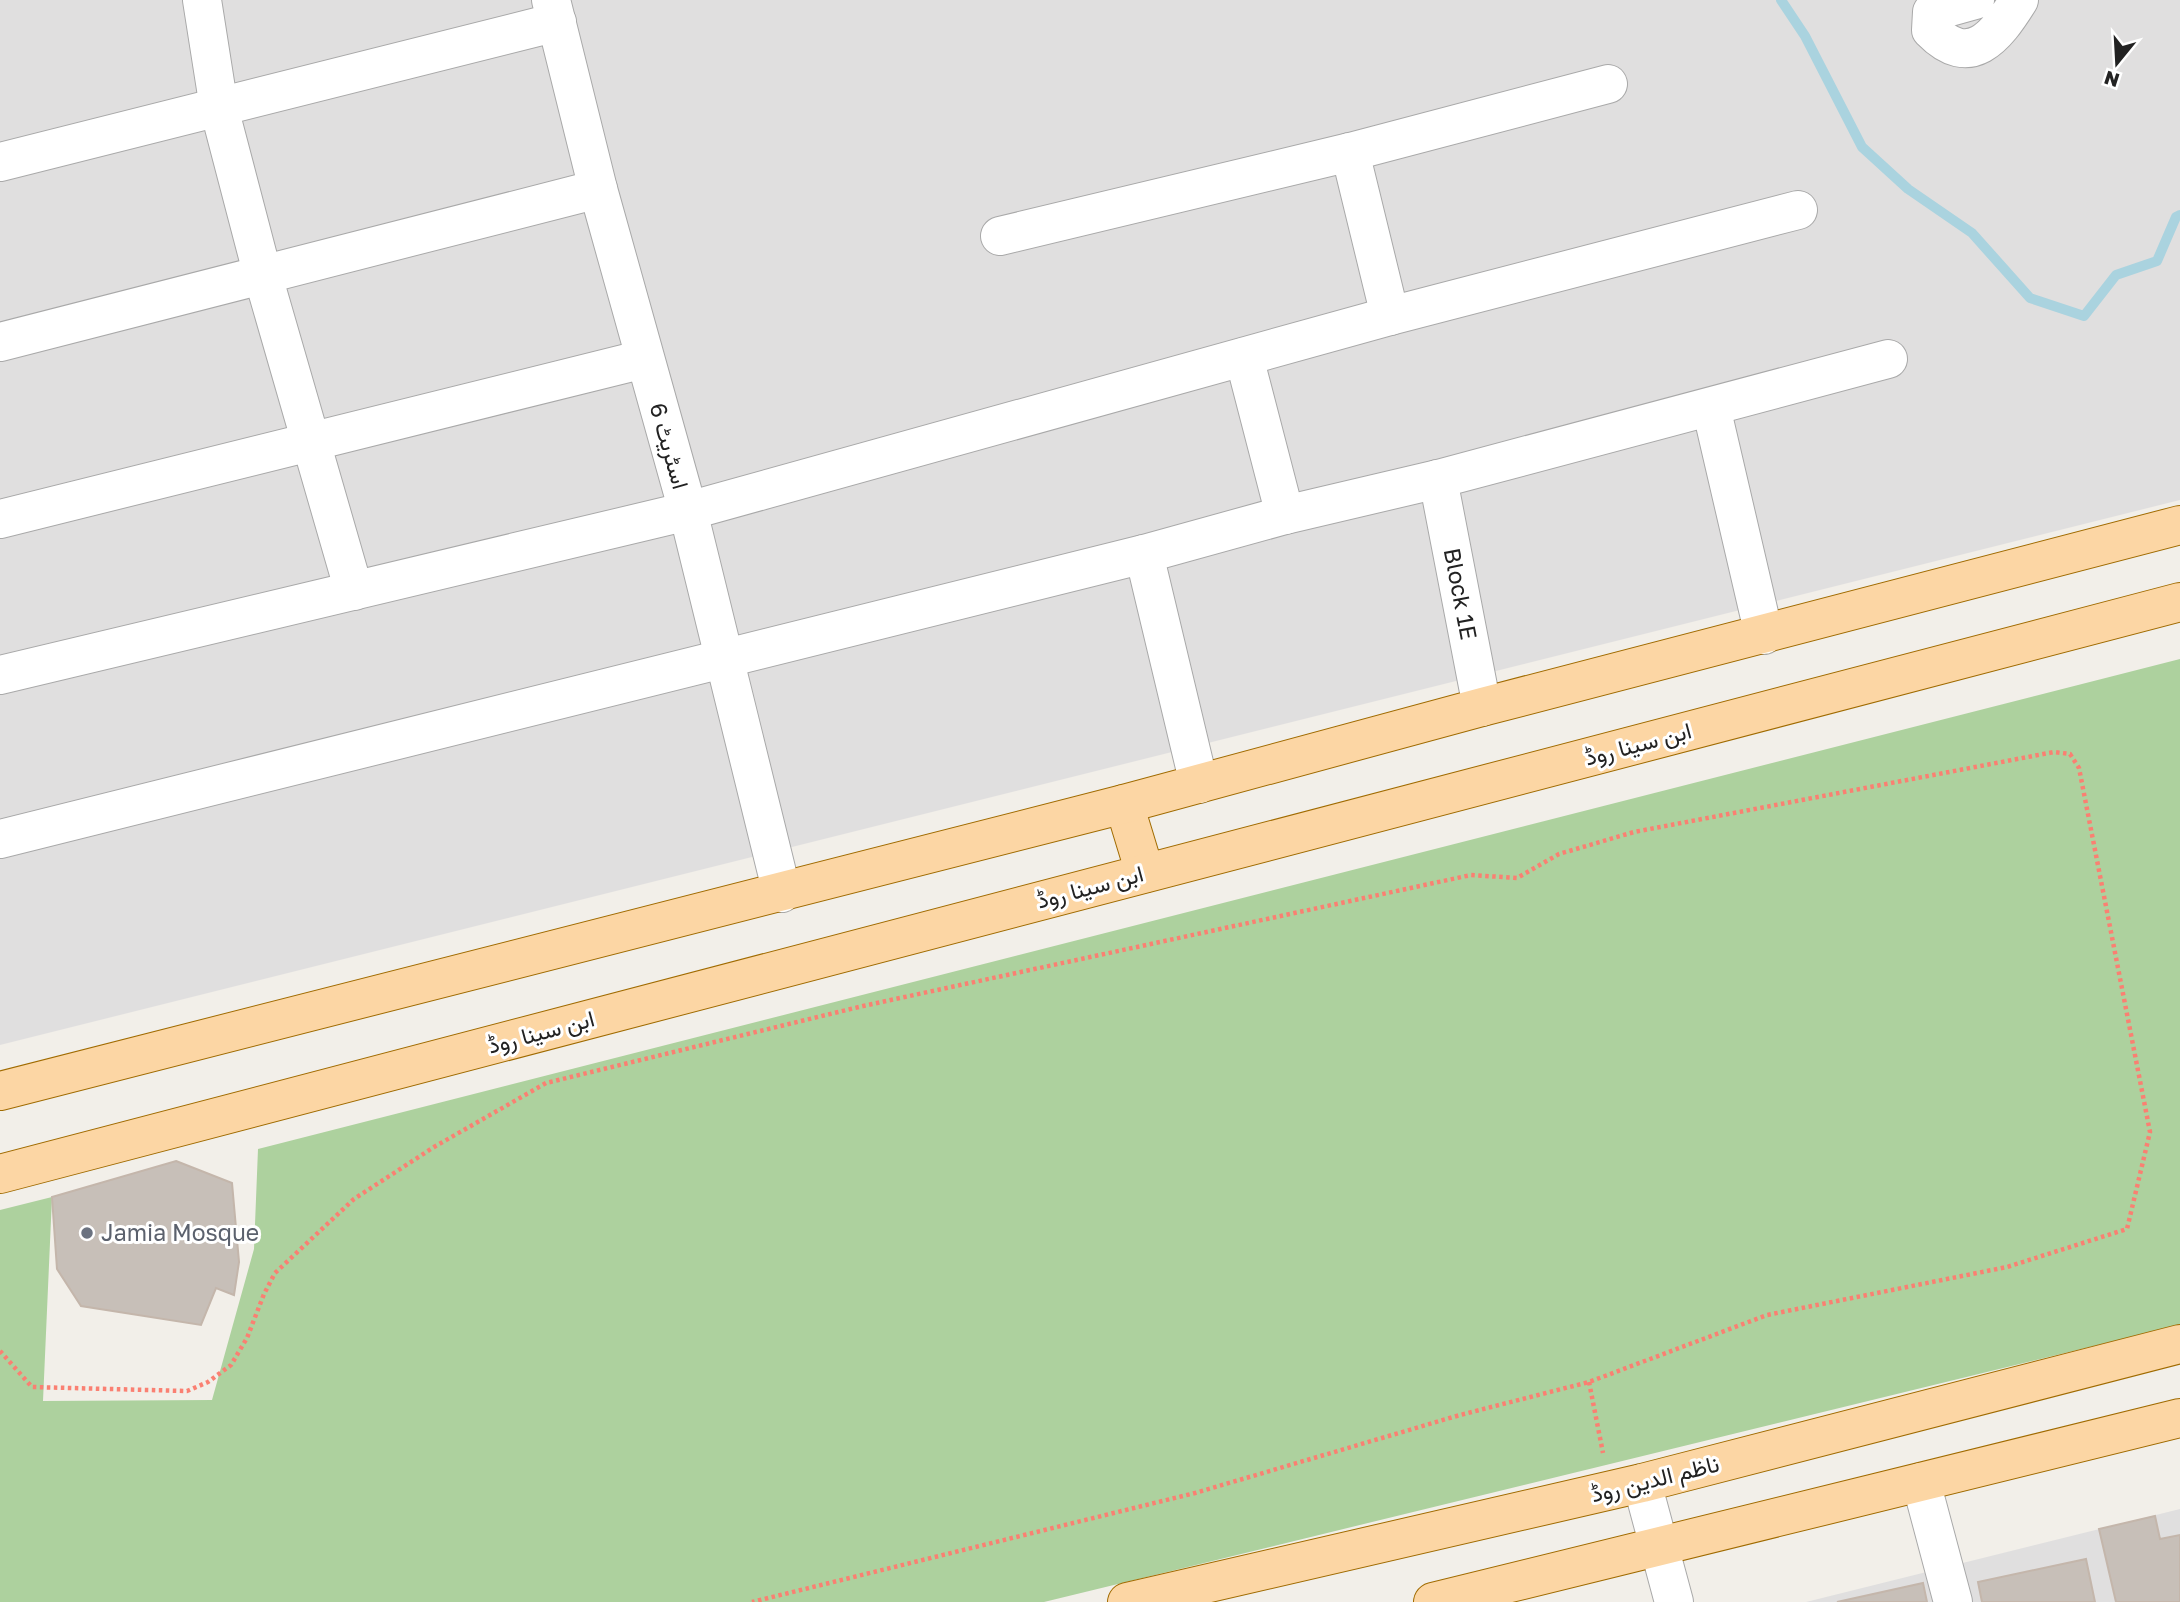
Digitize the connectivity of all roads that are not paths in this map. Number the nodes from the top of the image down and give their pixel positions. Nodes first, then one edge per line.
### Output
1 (202, 0) edge
2 (1975, 0) edge
3 (2019, 0) edge
4 (554, 11) edge
5 (1608, 84) dead end
6 (219, 108) junction
7 (1350, 152) junction
8 (0, 162) edge
9 (597, 189) junction
10 (1798, 210) dead end
11 (1000, 236) dead end
12 (263, 276) junction
13 (1390, 316) junction
14 (0, 342) edge
15 (1244, 357) junction
16 (644, 359) junction
17 (1888, 359) dead end
18 (1711, 407) junction
19 (310, 442) junction
20 (1438, 479) junction
21 (688, 511) junction
22 (1285, 515) junction
23 (0, 519) edge
24 (2180, 525) edge
25 (1144, 554) junction
26 (354, 590) junction
27 (2180, 602) edge
28 (1764, 635) junction
29 (724, 657) junction
30 (1, 669) edge
31 (1482, 707) junction
32 (1199, 784) junction
33 (1124, 804) junction
34 (0, 839) edge
35 (1145, 873) junction
36 (782, 893) junction
37 (0, 1091) edge
38 (0, 1174) edge
39 (2180, 1344) edge
40 (2180, 1418) edge
41 (1921, 1482) junction
42 (1626, 1487) junction
43 (1660, 1545) junction
44 (1128, 1602) edge
45 (1433, 1602) edge
46 (1674, 1602) edge
47 (1953, 1602) edge

1 - 6 street
2 - 3 street
4 - 6 street
4 - 9 street, اسٹریٹ 6
5 - 7 street
6 - 8 street
6 - 12 street
7 - 11 street
7 - 13 street
9 - 12 street
9 - 16 street, اسٹریٹ 6
10 - 13 street
12 - 14 street
12 - 19 street
13 - 15 street
15 - 21 street
15 - 22 street
16 - 19 street
16 - 21 street, اسٹریٹ 6
17 - 18 street
18 - 20 street
18 - 28 street
19 - 23 street
19 - 26 street
20 - 22 street
20 - 31 street, Block 1E
21 - 26 street
21 - 29 street, اسٹریٹ 6
22 - 25 street
24 - 28 main road
25 - 29 street
25 - 32 street
26 - 30 street
27 - 35 main road, ابن سینا روڈ
28 - 31 main road
29 - 34 street
29 - 36 street, اسٹریٹ 6
31 - 32 main road
32 - 33 main road
33 - 35 main road
33 - 36 main road
35 - 38 main road, ابن سینا روڈ
36 - 37 main road
39 - 42 main road, ناظم الدین روڈ
40 - 41 main road
41 - 43 main road
41 - 47 street
42 - 43 street
42 - 44 main road, ناظم الدین روڈ
43 - 45 main road
43 - 46 street

